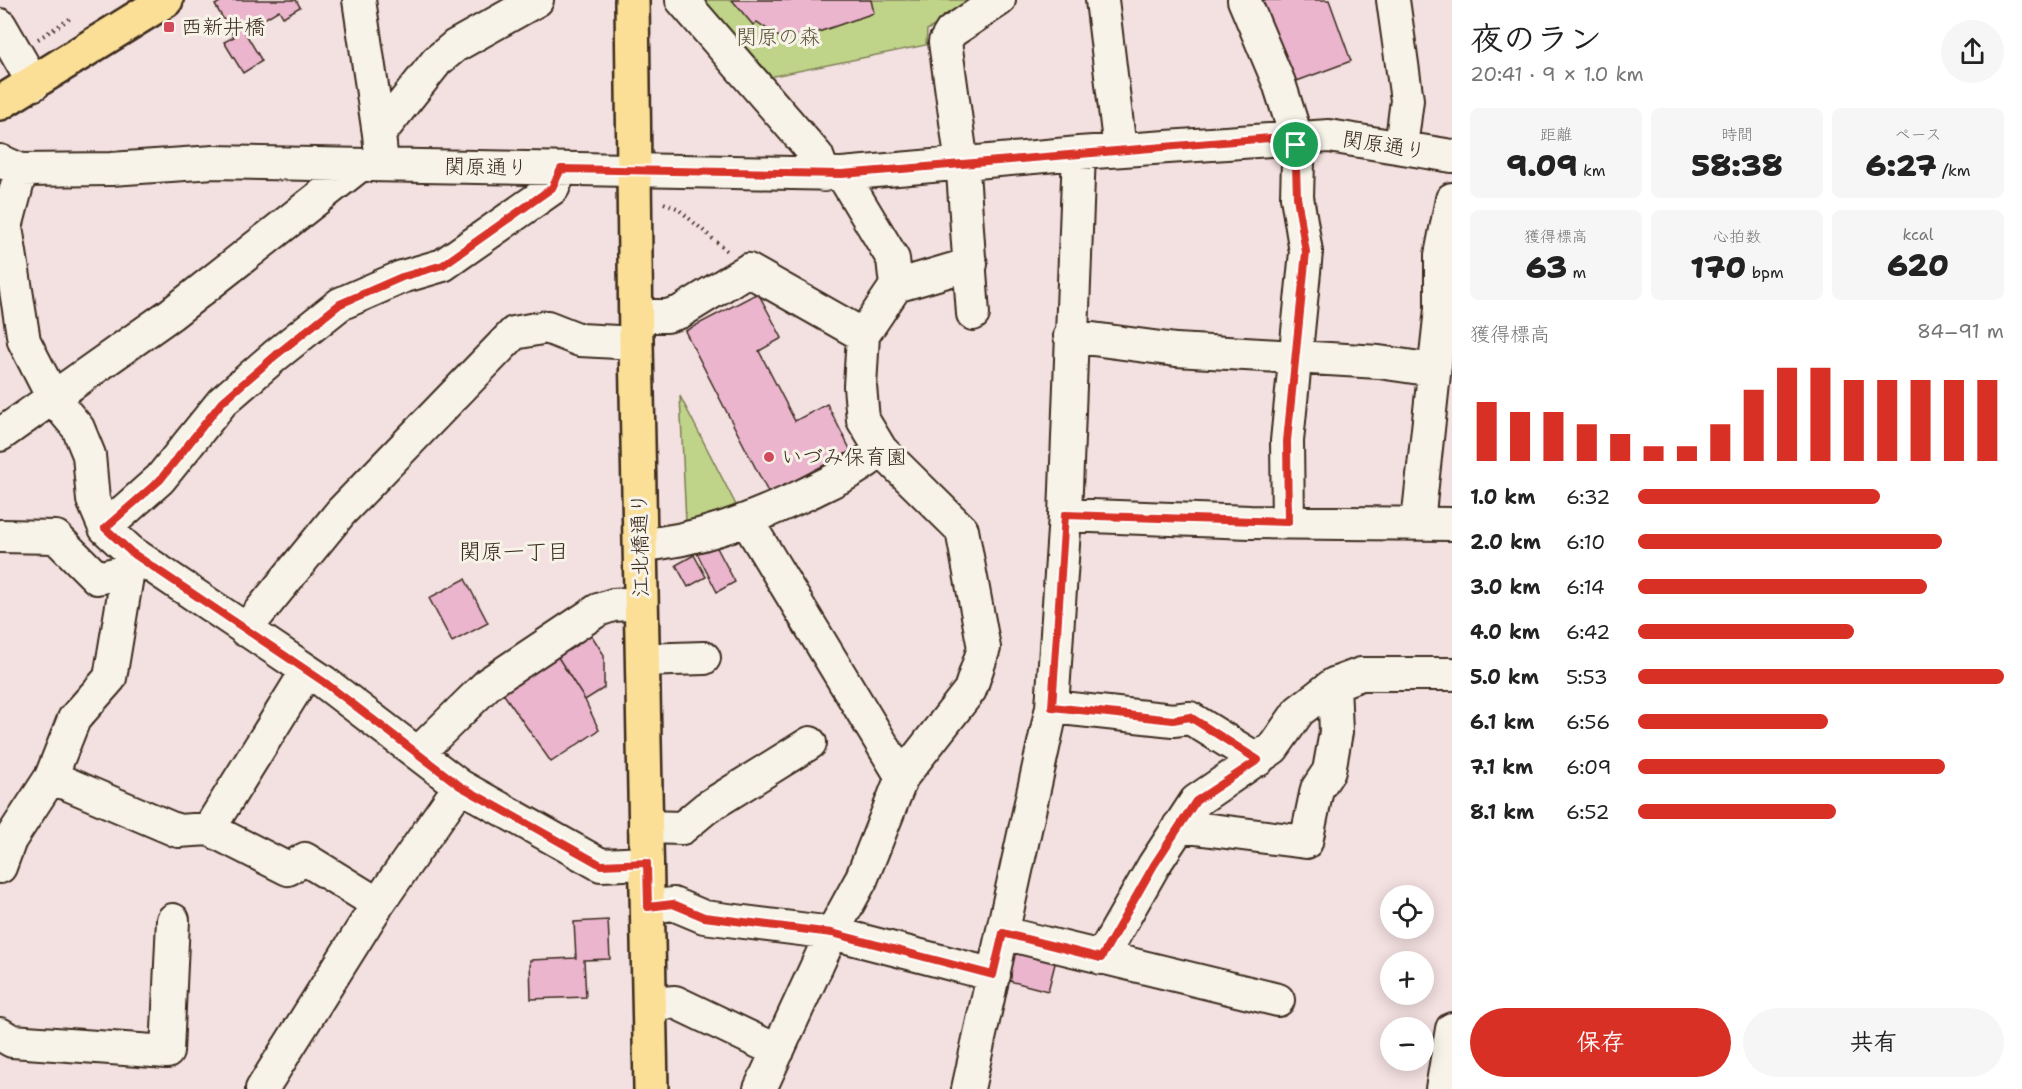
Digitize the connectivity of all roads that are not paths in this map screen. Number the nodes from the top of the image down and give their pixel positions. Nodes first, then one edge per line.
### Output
1 (166, 0) edge
2 (359, 0) edge
3 (537, 0) edge
4 (632, 0) edge
5 (682, 0) edge
6 (999, 0) edge
7 (1102, 0) edge
8 (1244, 0) edge
9 (1393, 0) edge
10 (0, 25) edge
11 (34, 84) junction
12 (0, 103) edge
13 (379, 134) junction
14 (1295, 136) junction
15 (1401, 147) junction
16 (1120, 150) junction
17 (1079, 153) junction
18 (1452, 156) edge
19 (11, 165) edge
20 (371, 165) junction
21 (962, 165) junction
22 (561, 169) junction
23 (635, 170) junction
24 (833, 175) junction
25 (1452, 200) edge
26 (971, 264) junction
27 (896, 286) junction
28 (973, 314) dead end
29 (636, 329) junction
30 (863, 335) junction
31 (11, 336) edge
32 (1070, 336) junction
33 (1296, 356) junction
34 (1434, 370) junction
35 (53, 398) junction
36 (0, 435) edge
37 (881, 450) junction
38 (1065, 515) junction
39 (747, 522) junction
40 (1288, 522) junction
41 (1418, 522) junction
42 (1452, 524) edge
43 (105, 528) junction
44 (0, 536) edge
45 (640, 545) junction
46 (130, 561) junction
47 (641, 603) junction
48 (245, 630) junction
49 (704, 658) dead end
50 (642, 660) junction
51 (307, 671) junction
52 (1452, 674) edge
53 (1334, 684) junction
54 (1052, 707) junction
55 (810, 743) dead end
56 (418, 753) junction
57 (1258, 760) junction
58 (51, 777) junction
59 (902, 777) junction
60 (460, 786) junction
61 (1179, 826) junction
62 (645, 827) junction
63 (209, 829) junction
64 (4, 847) edge
65 (647, 863) junction
66 (378, 904) junction
67 (648, 907) junction
68 (172, 920) dead end
69 (832, 933) junction
70 (1003, 933) junction
71 (1101, 958) junction
72 (993, 975) junction
73 (1278, 1000) dead end
74 (650, 1004) junction
75 (1452, 1029) edge
76 (0, 1034) edge
77 (777, 1051) junction
78 (262, 1089) edge
79 (651, 1089) edge
80 (760, 1089) edge
81 (968, 1089) edge
82 (1442, 1089) edge

1 - 11 main road
2 - 13 street
3 - 13 street
4 - 23 main road, 江北橋通り
5 - 24 street
6 - 21 street
7 - 16 street
8 - 14 street
9 - 15 street
10 - 11 street
11 - 12 main road
13 - 20 street
14 - 15 street, 関原通り
14 - 16 street, 関原通り
14 - 33 street
15 - 18 street, 関原通り
16 - 17 street, 関原通り
17 - 21 street, 関原通り
17 - 32 street
19 - 20 street, 関原通り
19 - 31 street
20 - 22 street, 関原通り
20 - 35 street
21 - 24 street, 関原通り
21 - 26 street
22 - 23 street, 関原通り
22 - 43 street
23 - 24 street, 関原通り
23 - 29 main road, 江北橋通り
24 - 27 street
25 - 34 street
26 - 27 street
26 - 28 street
27 - 30 street
29 - 30 street
29 - 45 main road, 江北橋通り
29 - 48 street
30 - 37 street
31 - 35 street
32 - 33 street
32 - 38 street
33 - 34 street
33 - 40 street
34 - 41 street
35 - 36 street
35 - 43 street
37 - 39 street
37 - 59 street
38 - 40 street
38 - 54 street
39 - 45 street
39 - 59 street
40 - 41 street
41 - 42 street
43 - 46 street
44 - 46 street
45 - 47 main road, 江北橋通り
46 - 48 street
46 - 58 street
47 - 50 main road, 江北橋通り
47 - 56 street
48 - 51 street
49 - 50 street
50 - 62 main road, 江北橋通り
51 - 56 street
51 - 63 street
52 - 53 street
53 - 57 street
53 - 61 street
54 - 57 street
54 - 70 street
55 - 62 street
56 - 60 street
57 - 61 street
58 - 63 street
58 - 64 street
59 - 69 street
60 - 65 street
60 - 66 street
61 - 71 street
62 - 65 main road, 江北橋通り
63 - 66 street
65 - 67 main road, 江北橋通り
66 - 78 street
67 - 69 street
67 - 74 main road, 江北橋通り
68 - 76 street
69 - 72 street
69 - 77 street
70 - 71 street
70 - 72 street
71 - 73 street
72 - 81 street
74 - 77 street
74 - 79 main road, 江北橋通り
75 - 82 street
77 - 80 street

